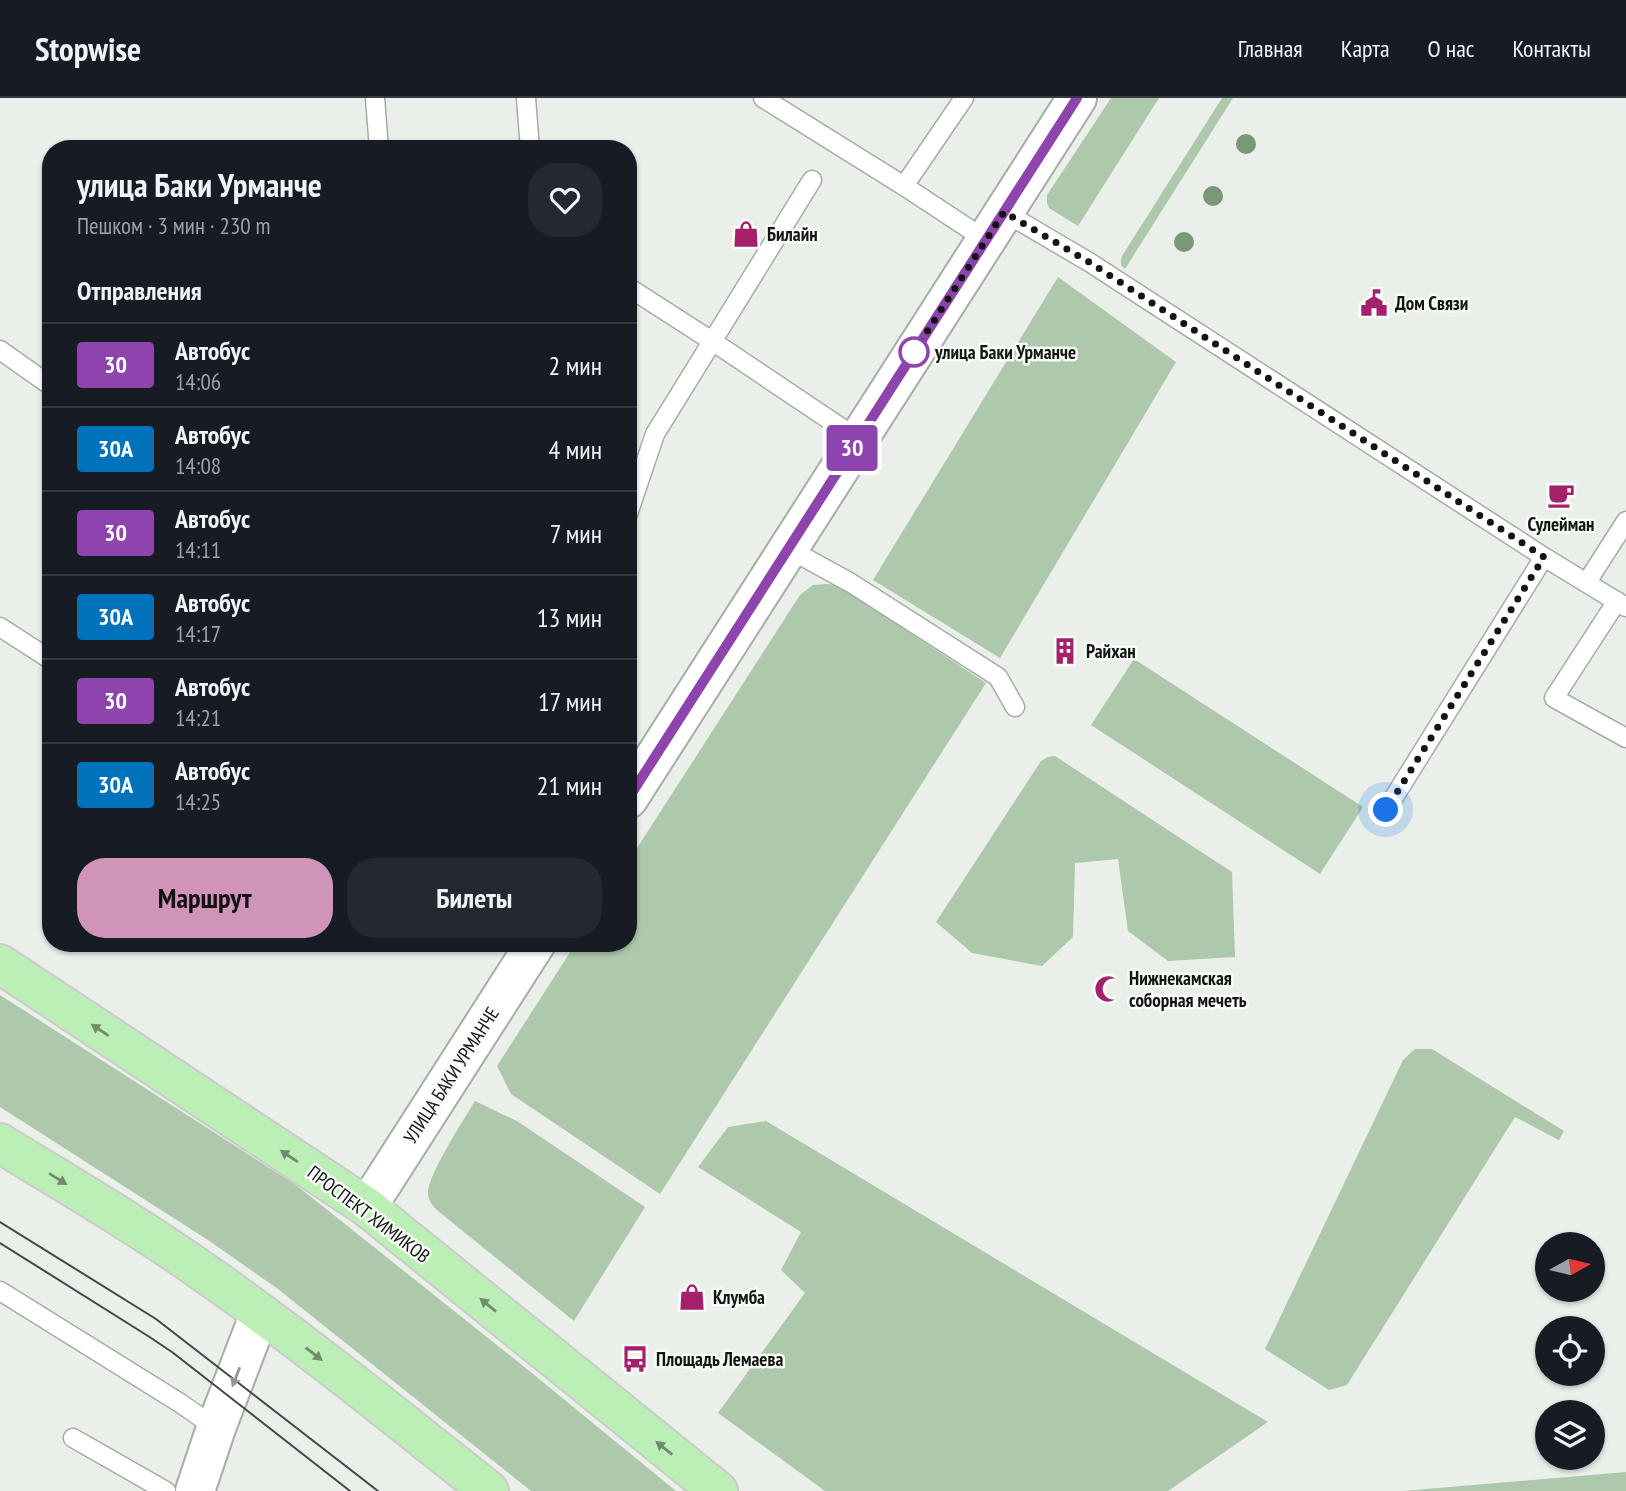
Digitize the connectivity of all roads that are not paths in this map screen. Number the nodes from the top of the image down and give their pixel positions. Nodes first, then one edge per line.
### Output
1 (375, 98) edge
2 (526, 98) edge
3 (763, 98) edge
4 (964, 98) edge
5 (1077, 98) edge
6 (378, 140) edge
7 (529, 140) edge
8 (812, 180) dead end
9 (904, 186) junction
10 (995, 226) junction
11 (637, 293) edge
12 (712, 341) junction
13 (0, 350) edge
14 (42, 380) edge
15 (858, 439) junction
16 (637, 486) edge
17 (1626, 521) edge
18 (789, 548) junction
19 (1544, 557) junction
20 (1587, 582) junction
21 (1621, 604) edge
22 (0, 627) edge
23 (42, 654) edge
24 (1015, 706) dead end
25 (1626, 738) edge
26 (637, 785) edge
27 (1386, 810) dead end
28 (530, 952) edge
29 (0, 964) edge
30 (0, 1143) edge
31 (367, 1207) junction
32 (0, 1292) edge
33 (260, 1313) junction
34 (216, 1428) junction
35 (73, 1438) dead end
36 (166, 1491) edge
37 (195, 1491) edge
38 (489, 1491) edge
39 (718, 1491) edge

1 - 6 lane
2 - 7 lane
3 - 9 lane
4 - 9 lane
5 - 10 street
8 - 12 lane
9 - 10 lane
10 - 15 street
10 - 19 lane
11 - 12 lane
12 - 15 lane
12 - 16 lane
13 - 14 lane
15 - 18 street
17 - 20 lane
18 - 24 lane
18 - 26 street
19 - 20 lane
19 - 27 lane
20 - 21 lane
21 - 25 lane
22 - 23 lane
28 - 31 street, УЛИЦА БАКИ УРМАНЧЕ
31 -> 29 main road, ПРОСПЕКТ ХИМИКОВ
30 -> 33 main road
39 -> 31 main road, ПРОСПЕКТ ХИМИКОВ
32 - 34 lane
33 -> 34 street
33 -> 38 main road
34 - 37 street
35 - 36 lane

